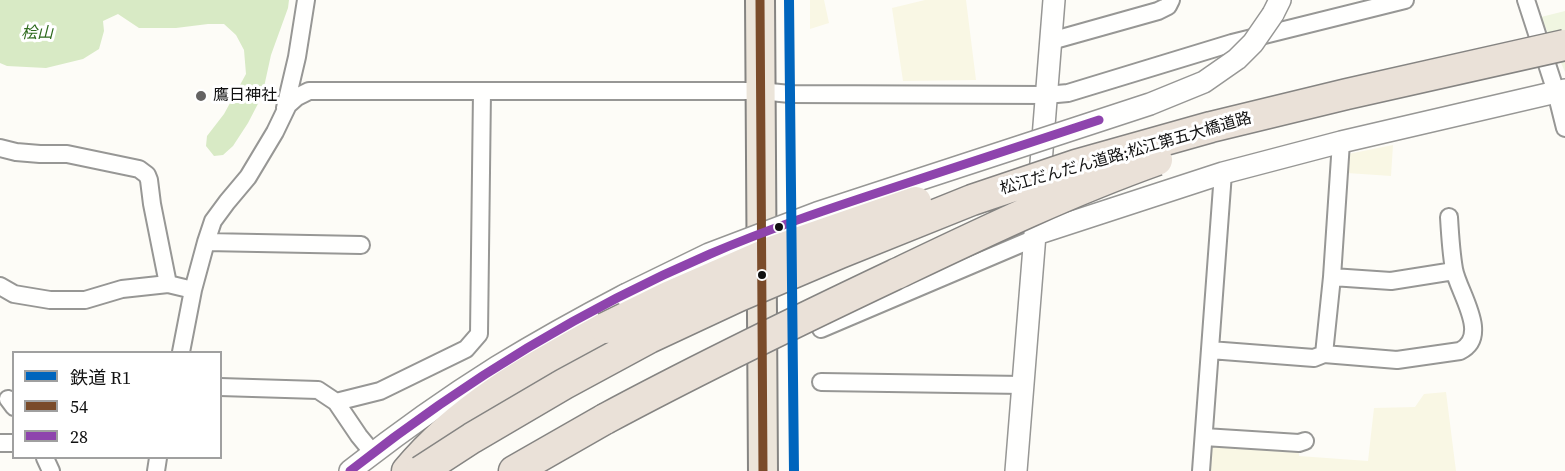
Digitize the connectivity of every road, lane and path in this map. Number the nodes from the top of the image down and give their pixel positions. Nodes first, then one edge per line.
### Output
1 (306, 0) edge
2 (760, 0) edge
3 (1054, 0) edge
4 (1171, 0) edge
5 (1405, 0) edge
6 (1526, 0) edge
7 (1277, 7) edge
8 (1051, 41) junction
9 (1565, 45) edge
10 (482, 91) junction
11 (760, 91) junction
12 (1560, 92) edge
13 (1347, 94) junction
14 (1046, 95) junction
15 (285, 111) junction
16 (1565, 128) edge
17 (1341, 142) junction
18 (0, 148) edge
19 (1223, 173) junction
20 (972, 200) junction
21 (1449, 217) dead end
22 (1035, 236) junction
23 (206, 242) junction
24 (361, 245) dead end
25 (1454, 272) junction
26 (1332, 277) junction
27 (168, 284) junction
28 (0, 286) edge
29 (193, 290) junction
30 (821, 329) dead end
31 (1210, 350) junction
32 (181, 351) edge
33 (1324, 354) junction
34 (821, 382) dead end
35 (1023, 385) junction
36 (222, 387) edge
37 (336, 402) junction
38 (1204, 437) junction
39 (1305, 441) dead end
40 (373, 453) junction
41 (350, 471) edge
42 (407, 471) edge
43 (421, 471) edge
44 (514, 471) edge
45 (763, 471) edge
46 (1016, 471) edge
47 (1201, 471) edge

1 - 15 street
2 - 11 highway
3 - 8 street
4 - 8 street
5 - 14 street
6 - 12 street
7 - 40 street, bridge
8 - 14 street
9 - 13 highway, 松江だんだん道路;松江第五大橋道路, bridge
10 - 11 street
10 - 15 street
10 - 37 street
11 - 14 street
11 - 45 highway
12 - 16 street
12 - 17 street
13 - 20 highway, 松江だんだん道路;松江第五大橋道路, bridge
13 - 44 highway, bridge
14 - 22 street
15 - 23 street
17 - 19 street
17 - 26 street
18 - 27 street
19 - 22 street
19 - 31 street
20 - 42 highway, bridge
20 - 43 highway, 松江だんだん道路;松江第五大橋道路, bridge
21 - 25 street
22 - 30 street
22 - 35 street
23 - 24 street
23 - 29 street
25 - 26 street
25 - 33 street
26 - 33 street
27 - 28 street
27 - 29 street
29 - 32 street
31 - 33 street
31 - 38 street
34 - 35 street
35 - 46 street
36 - 37 street
37 - 40 street
38 - 39 street
38 - 47 street
40 - 41 street

